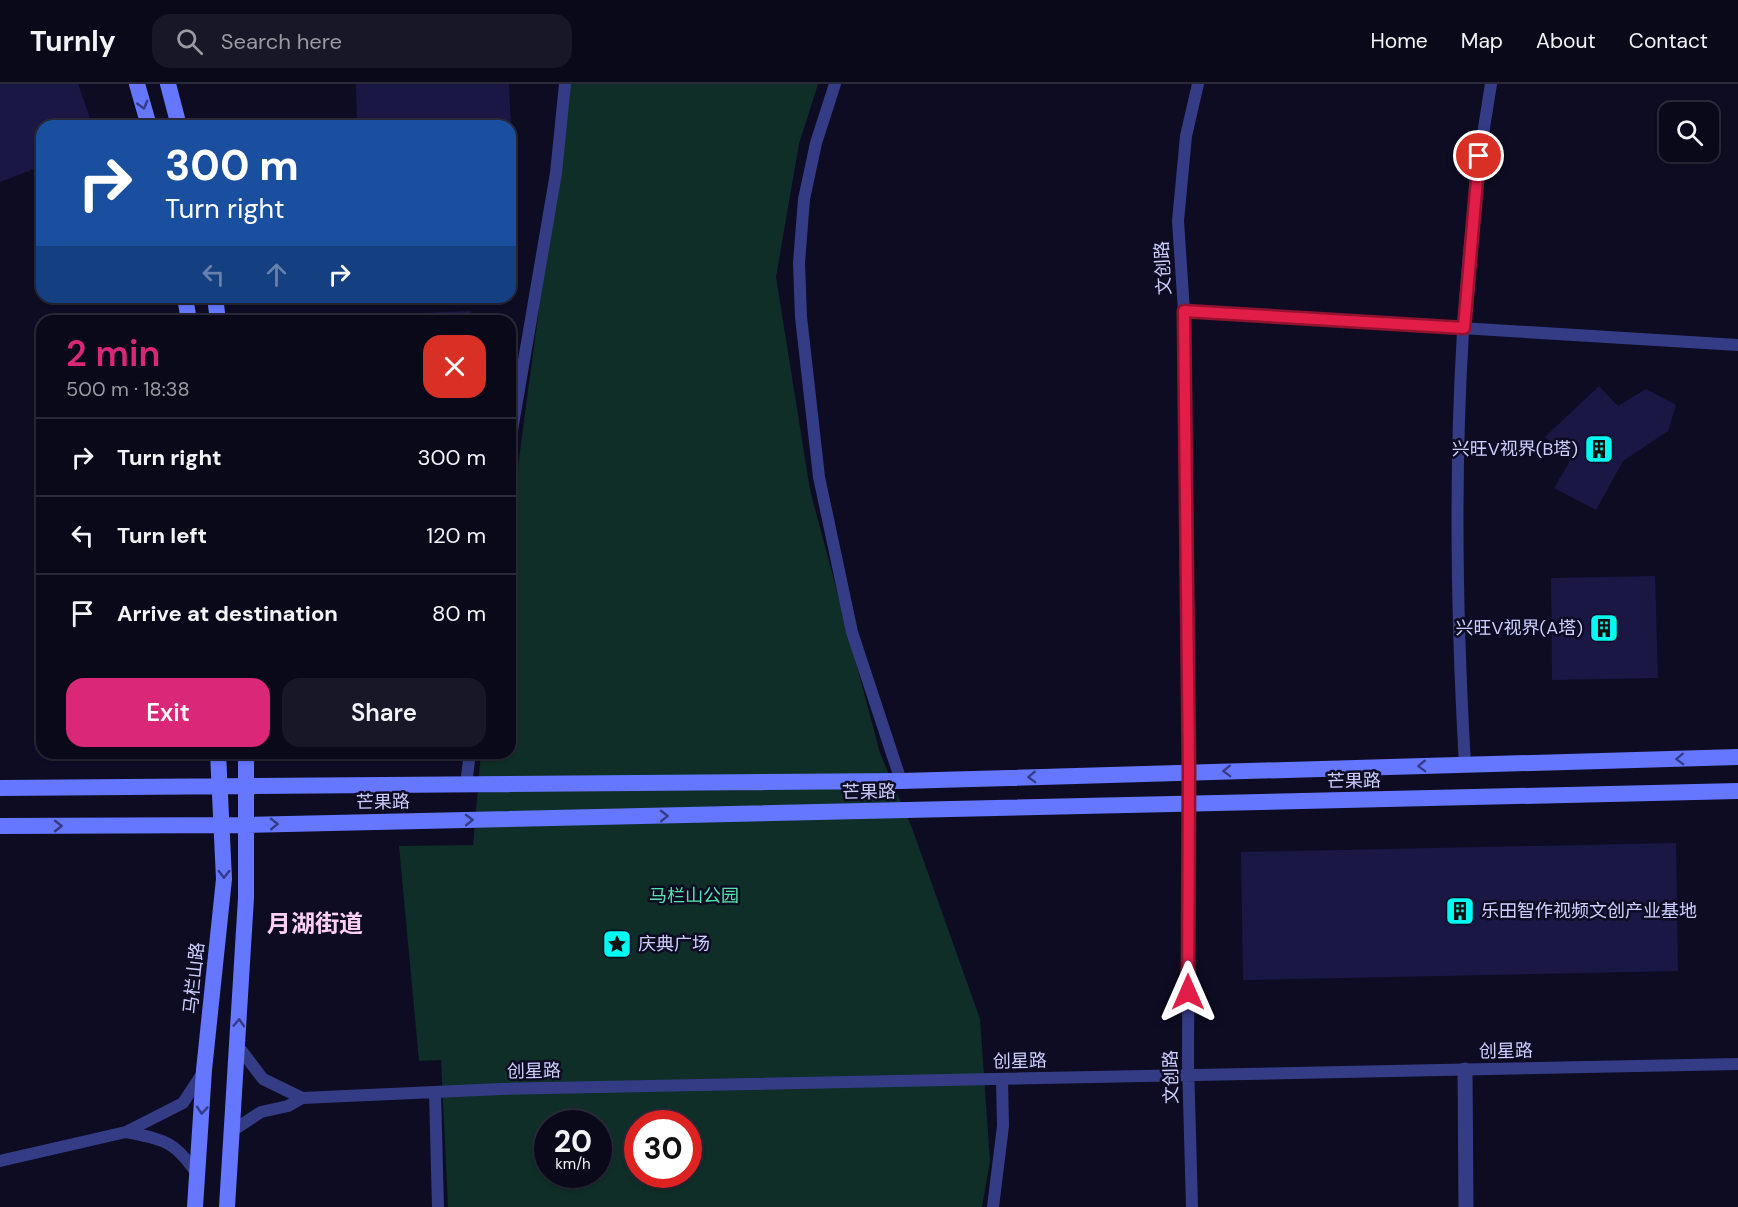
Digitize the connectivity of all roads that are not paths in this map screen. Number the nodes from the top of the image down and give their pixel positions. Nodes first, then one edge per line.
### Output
1 (137, 84) edge
2 (168, 84) edge
3 (565, 84) edge
4 (835, 84) edge
5 (1198, 84) edge
6 (1491, 84) edge
7 (147, 120) edge
8 (177, 120) edge
9 (1184, 311) junction
10 (1464, 328) junction
11 (1738, 345) edge
12 (516, 407) edge
13 (1738, 757) edge
14 (218, 759) edge
15 (246, 759) edge
16 (469, 759) edge
17 (1465, 765) junction
18 (1189, 772) junction
19 (901, 780) junction
20 (466, 784) junction
21 (220, 787) junction
22 (246, 787) junction
23 (0, 788) edge
24 (1738, 791) edge
25 (1187, 805) junction
26 (222, 824) junction
27 (248, 825) junction
28 (0, 826) edge
29 (238, 1047) junction
30 (1738, 1064) edge
31 (204, 1070) junction
32 (1465, 1070) junction
33 (1189, 1076) junction
34 (1002, 1079) junction
35 (435, 1092) junction
36 (302, 1098) junction
37 (232, 1131) junction
38 (126, 1132) junction
39 (0, 1161) edge
40 (197, 1174) junction
41 (195, 1207) edge
42 (227, 1207) edge
43 (438, 1207) edge
44 (993, 1207) edge
45 (1192, 1207) edge
46 (1466, 1207) edge

1 -> 7 main road
2 - 8 main road
3 - 12 street
4 - 19 street
5 - 9 street, 文创路
6 - 10 street
9 - 10 street
9 - 18 street, 文创路
10 - 11 street
10 - 17 street
13 -> 17 main road, 芒果路
14 - 21 main road, 马栏山路
15 - 22 main road
16 - 20 street
17 -> 18 main road, 芒果路
18 -> 19 main road, 芒果路
18 - 25 street, 文创路
19 - 20 main road, 芒果路
20 - 22 main road, 芒果路
21 - 22 main road, 芒果路
21 - 23 main road, 芒果路
21 - 26 main road, 马栏山路
22 - 27 main road
24 - 25 main road, 芒果路
27 -> 25 main road, 芒果路
25 - 33 street, 文创路
26 - 27 main road, 芒果路
28 -> 26 main road, 芒果路
26 -> 31 main road, 马栏山路
29 -> 27 main road
29 - 36 street
29 - 37 main road
30 - 32 street, 创星路
31 - 38 street
31 -> 40 main road, 马栏山路
32 - 33 street, 创星路
32 - 46 street
33 - 34 street, 创星路
33 - 45 street, 文创路
34 - 35 street, 创星路
34 - 44 street
35 - 36 street, 创星路
35 - 43 street
36 - 37 street
37 - 42 main road
38 - 39 street
38 - 40 street
40 - 41 main road, 马栏山路

